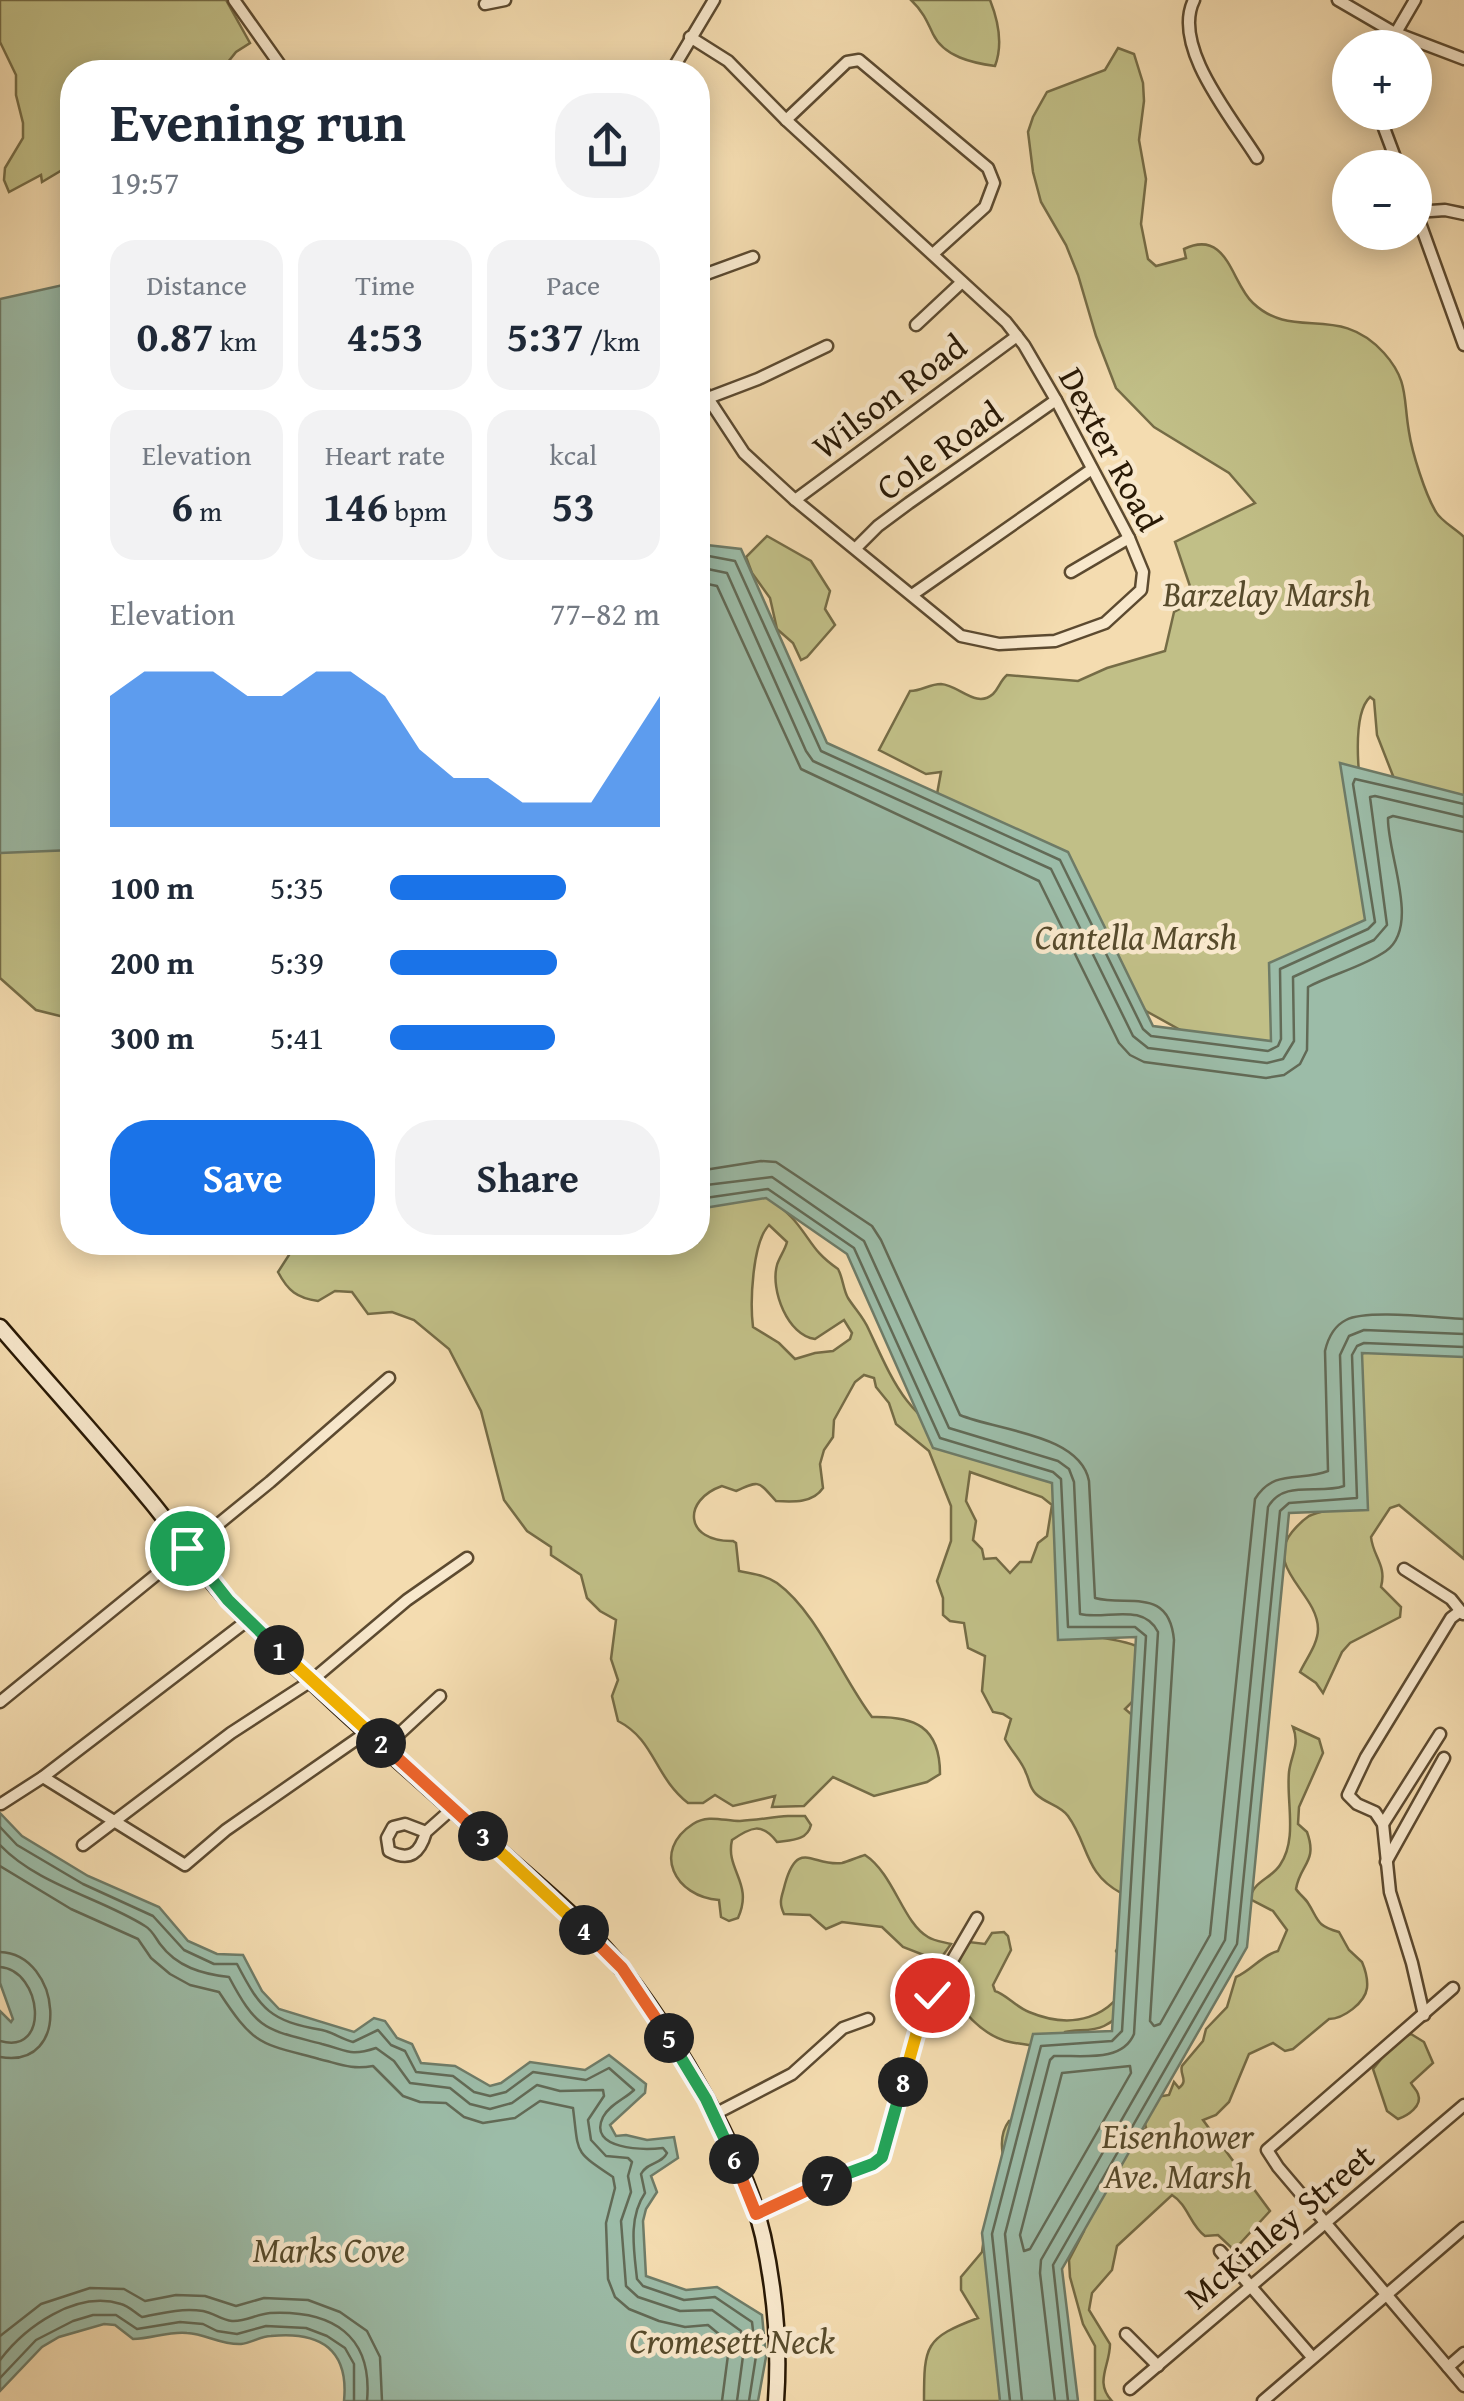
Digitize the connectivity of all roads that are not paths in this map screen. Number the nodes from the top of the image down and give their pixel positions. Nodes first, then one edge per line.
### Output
1 (234, 0) edge
2 (504, 0) edge
3 (1194, 0) edge
4 (1338, 0) edge
5 (1415, 0) edge
6 (710, 1) edge
7 (485, 4) dead end
8 (1390, 30) edge
9 (1394, 30) edge
10 (690, 38) junction
11 (1432, 47) edge
12 (1464, 59) edge
13 (276, 60) edge
14 (678, 60) edge
15 (786, 120) junction
16 (1258, 158) dead end
17 (1432, 210) edge
18 (1464, 214) edge
19 (1430, 250) edge
20 (932, 254) junction
21 (753, 257) dead end
22 (710, 273) edge
23 (962, 282) junction
24 (916, 325) dead end
25 (1017, 336) junction
26 (827, 346) dead end
27 (1464, 346) edge
28 (710, 397) edge
29 (1056, 400) junction
30 (710, 401) edge
31 (1092, 470) junction
32 (795, 500) junction
33 (1129, 538) junction
34 (856, 548) junction
35 (1071, 572) dead end
36 (912, 595) junction
37 (0, 1327) edge
38 (389, 1378) dead end
39 (187, 1548) junction
40 (468, 1558) dead end
41 (1404, 1569) dead end
42 (1462, 1614) edge
43 (248, 1620) junction
44 (311, 1682) junction
45 (440, 1696) dead end
46 (0, 1702) edge
47 (368, 1732) junction
48 (1440, 1734) dead end
49 (385, 1747) junction
50 (1444, 1758) dead end
51 (43, 1776) junction
52 (2, 1804) edge
53 (452, 1808) junction
54 (112, 1820) junction
55 (1383, 1824) junction
56 (426, 1832) dead end
57 (83, 1844) dead end
58 (1386, 1862) junction
59 (977, 1918) dead end
60 (1454, 1988) dead end
61 (1424, 2014) junction
62 (868, 2019) dead end
63 (1464, 2105) edge
64 (713, 2115) junction
65 (756, 2214) junction
66 (1325, 2224) junction
67 (1464, 2228) edge
68 (1220, 2251) dead end
69 (1251, 2286) junction
70 (1386, 2295) junction
71 (1126, 2334) dead end
72 (1464, 2353) edge
73 (1312, 2357) junction
74 (1158, 2366) junction
75 (1448, 2367) junction
76 (1464, 2386) edge
77 (1130, 2389) dead end
78 (776, 2401) edge
79 (1263, 2401) edge

1 - 13 street
2 - 7 street
3 - 16 street
4 - 8 street
5 - 9 street
6 - 10 street
10 - 14 street
10 - 15 street, Dexter Road
11 - 12 street
15 - 20 street, Dexter Road
15 - 20 street
17 - 18 street
19 - 27 street
20 - 23 street, Dexter Road
21 - 22 street
23 - 24 street
23 - 25 street, Dexter Road
25 - 29 street, Dexter Road
25 - 32 street, Wilson Road
26 - 28 street
29 - 31 street, Dexter Road
29 - 34 street, Cole Road
30 - 32 street, Dexter Road
31 - 33 street, Dexter Road
31 - 36 street
32 - 34 street, Dexter Road
33 - 35 street
33 - 36 street, Dexter Road
34 - 36 street, Dexter Road
37 - 39 street
38 - 39 street
39 - 43 street
39 - 46 street
40 - 44 street
41 - 42 street
42 - 55 street
43 - 44 street
43 - 51 street
44 - 47 street
44 - 54 street
45 - 49 street
47 - 49 street
47 - 54 street
48 - 55 street
49 - 53 street
50 - 58 street
51 - 52 street
51 - 54 street
53 - 56 street
53 - 64 street
54 - 57 street
55 - 58 street
58 - 61 street
59 - 65 street
60 - 61 street
61 - 66 street
62 - 64 street
63 - 66 street, McKinley Street
64 - 65 street
65 - 78 street
66 - 69 street, McKinley Street
66 - 70 street
67 - 70 street
68 - 69 street
69 - 73 street
69 - 74 street, McKinley Street
70 - 73 street
70 - 75 street
71 - 74 street
72 - 75 street
73 - 79 street
74 - 77 street, McKinley Street
75 - 76 street

